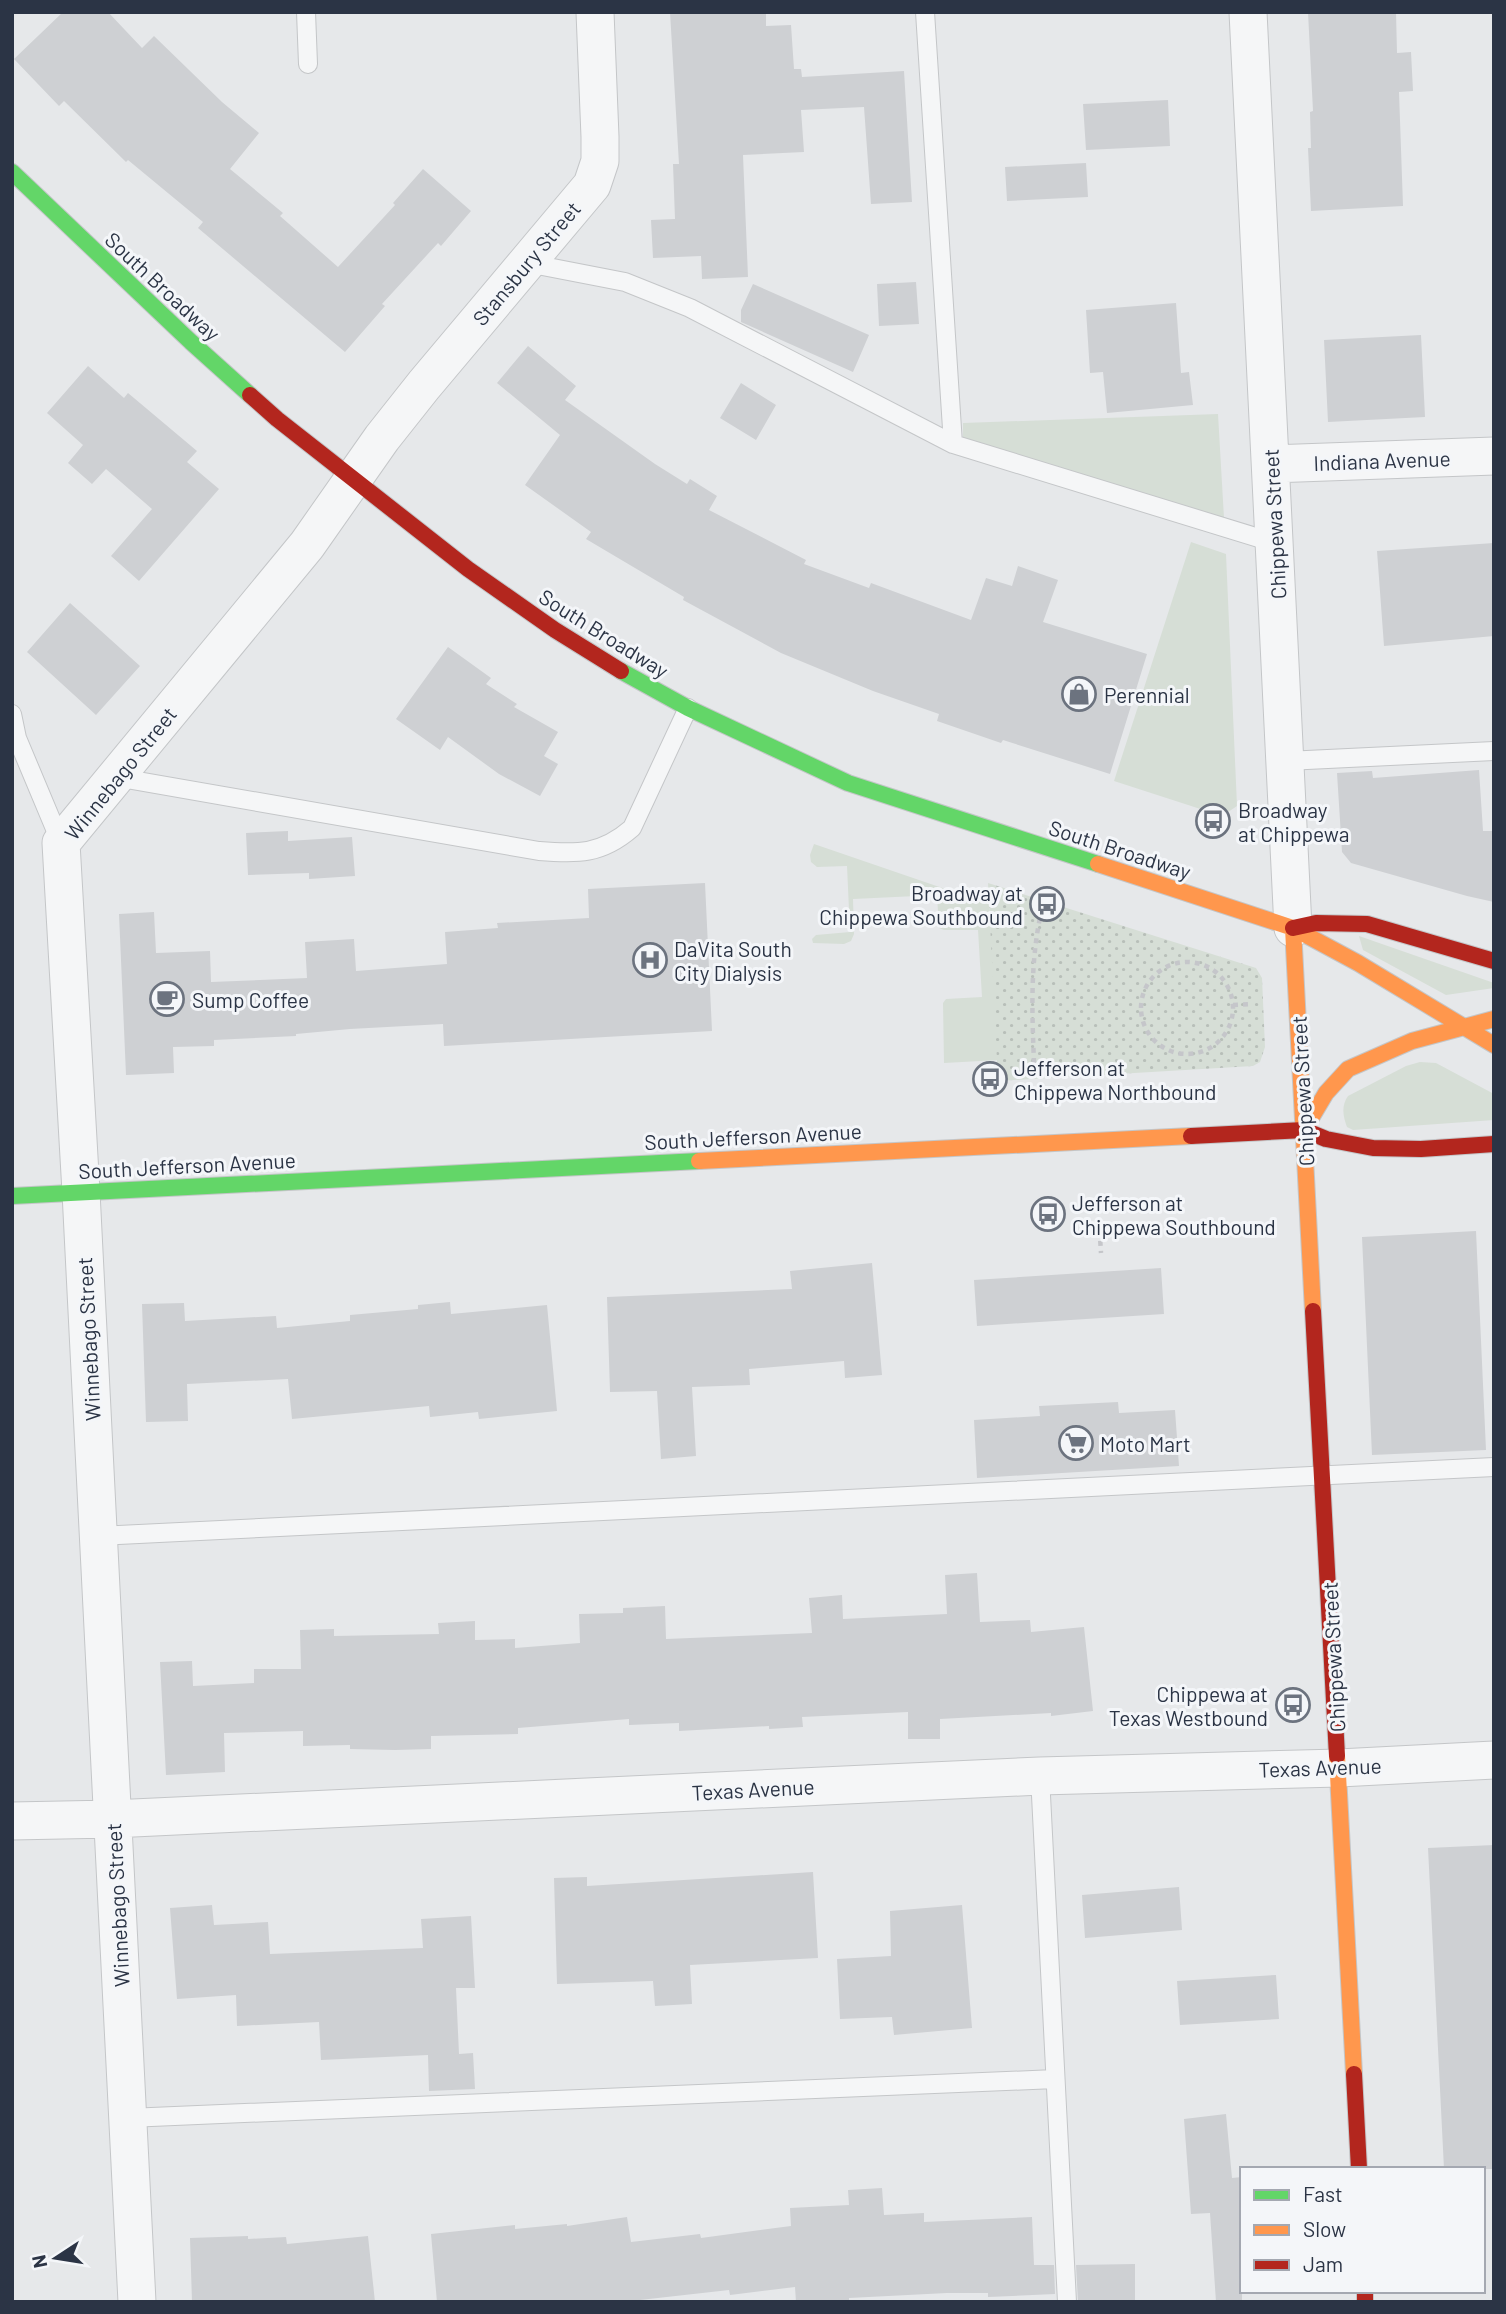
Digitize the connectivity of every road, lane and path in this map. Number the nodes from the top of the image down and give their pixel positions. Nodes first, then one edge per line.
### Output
1 (306, 12) edge
2 (595, 12) edge
3 (925, 12) edge
4 (1248, 12) edge
5 (308, 64) dead end
6 (12, 172) edge
7 (527, 263) junction
8 (953, 444) junction
9 (1494, 456) edge
10 (1271, 464) junction
11 (353, 478) junction
12 (1275, 543) junction
13 (688, 708) junction
14 (12, 714) edge
15 (1494, 751) edge
16 (1286, 761) junction
17 (115, 778) junction
18 (61, 843) junction
19 (1041, 913) dead end
20 (1293, 928) junction
21 (1494, 961) edge
22 (1252, 1004) dead end
23 (1233, 1005) junction
24 (1494, 1019) edge
25 (1460, 1026) junction
26 (1494, 1045) edge
27 (1034, 1063) dead end
28 (1304, 1130) junction
29 (1494, 1144) edge
30 (81, 1192) junction
31 (12, 1196) edge
32 (1099, 1221) dead end
33 (1101, 1253) dead end
34 (1494, 1467) edge
35 (1322, 1475) junction
36 (98, 1536) junction
37 (1494, 1760) edge
38 (1339, 1768) junction
39 (1040, 1776) junction
40 (112, 1819) junction
41 (12, 1821) edge
42 (1055, 2078) junction
43 (128, 2118) junction
44 (1359, 2167) edge
45 (137, 2302) edge
46 (1067, 2302) edge

1 - 5 lane
2 - 7 street, Stansbury Street
3 - 8 lane
4 - 10 street, Chippewa Street
6 - 11 main road, South Broadway
7 - 8 lane
7 - 11 street, Stansbury Street
8 - 12 lane
9 - 10 street, Indiana Avenue
10 - 12 street, Chippewa Street
11 - 13 main road, South Broadway
11 - 17 street, Winnebago Street
12 - 16 street, Chippewa Street
13 - 17 lane
13 - 20 main road, South Broadway
14 - 18 lane
15 - 16 lane
16 - 20 street, Chippewa Street
17 - 18 street, Winnebago Street
18 - 30 street, Winnebago Street
19 - 27 path
20 - 21 main road, South Broadway
20 - 25 main road, South Broadway
20 - 28 main road, Chippewa Street
22 - 23 path
23 - 23 path
24 - 25 main road
25 - 26 main road, South Broadway
25 - 28 main road
28 - 29 main road, South Jefferson Avenue
28 - 30 main road, South Jefferson Avenue
28 - 35 main road, Chippewa Street
30 - 31 main road, South Jefferson Avenue
30 - 36 street, Winnebago Street
32 - 33 path
34 - 35 lane
35 - 36 lane
35 - 38 main road, Chippewa Street
36 - 40 street, Winnebago Street
37 - 38 street, Texas Avenue
38 - 39 street, Texas Avenue
38 - 44 main road, Chippewa Street
39 - 40 street, Texas Avenue
39 - 42 lane
40 - 41 street, Texas Avenue
40 - 43 street, Winnebago Street
42 - 43 lane
42 - 46 lane
43 - 45 street, Winnebago Street

